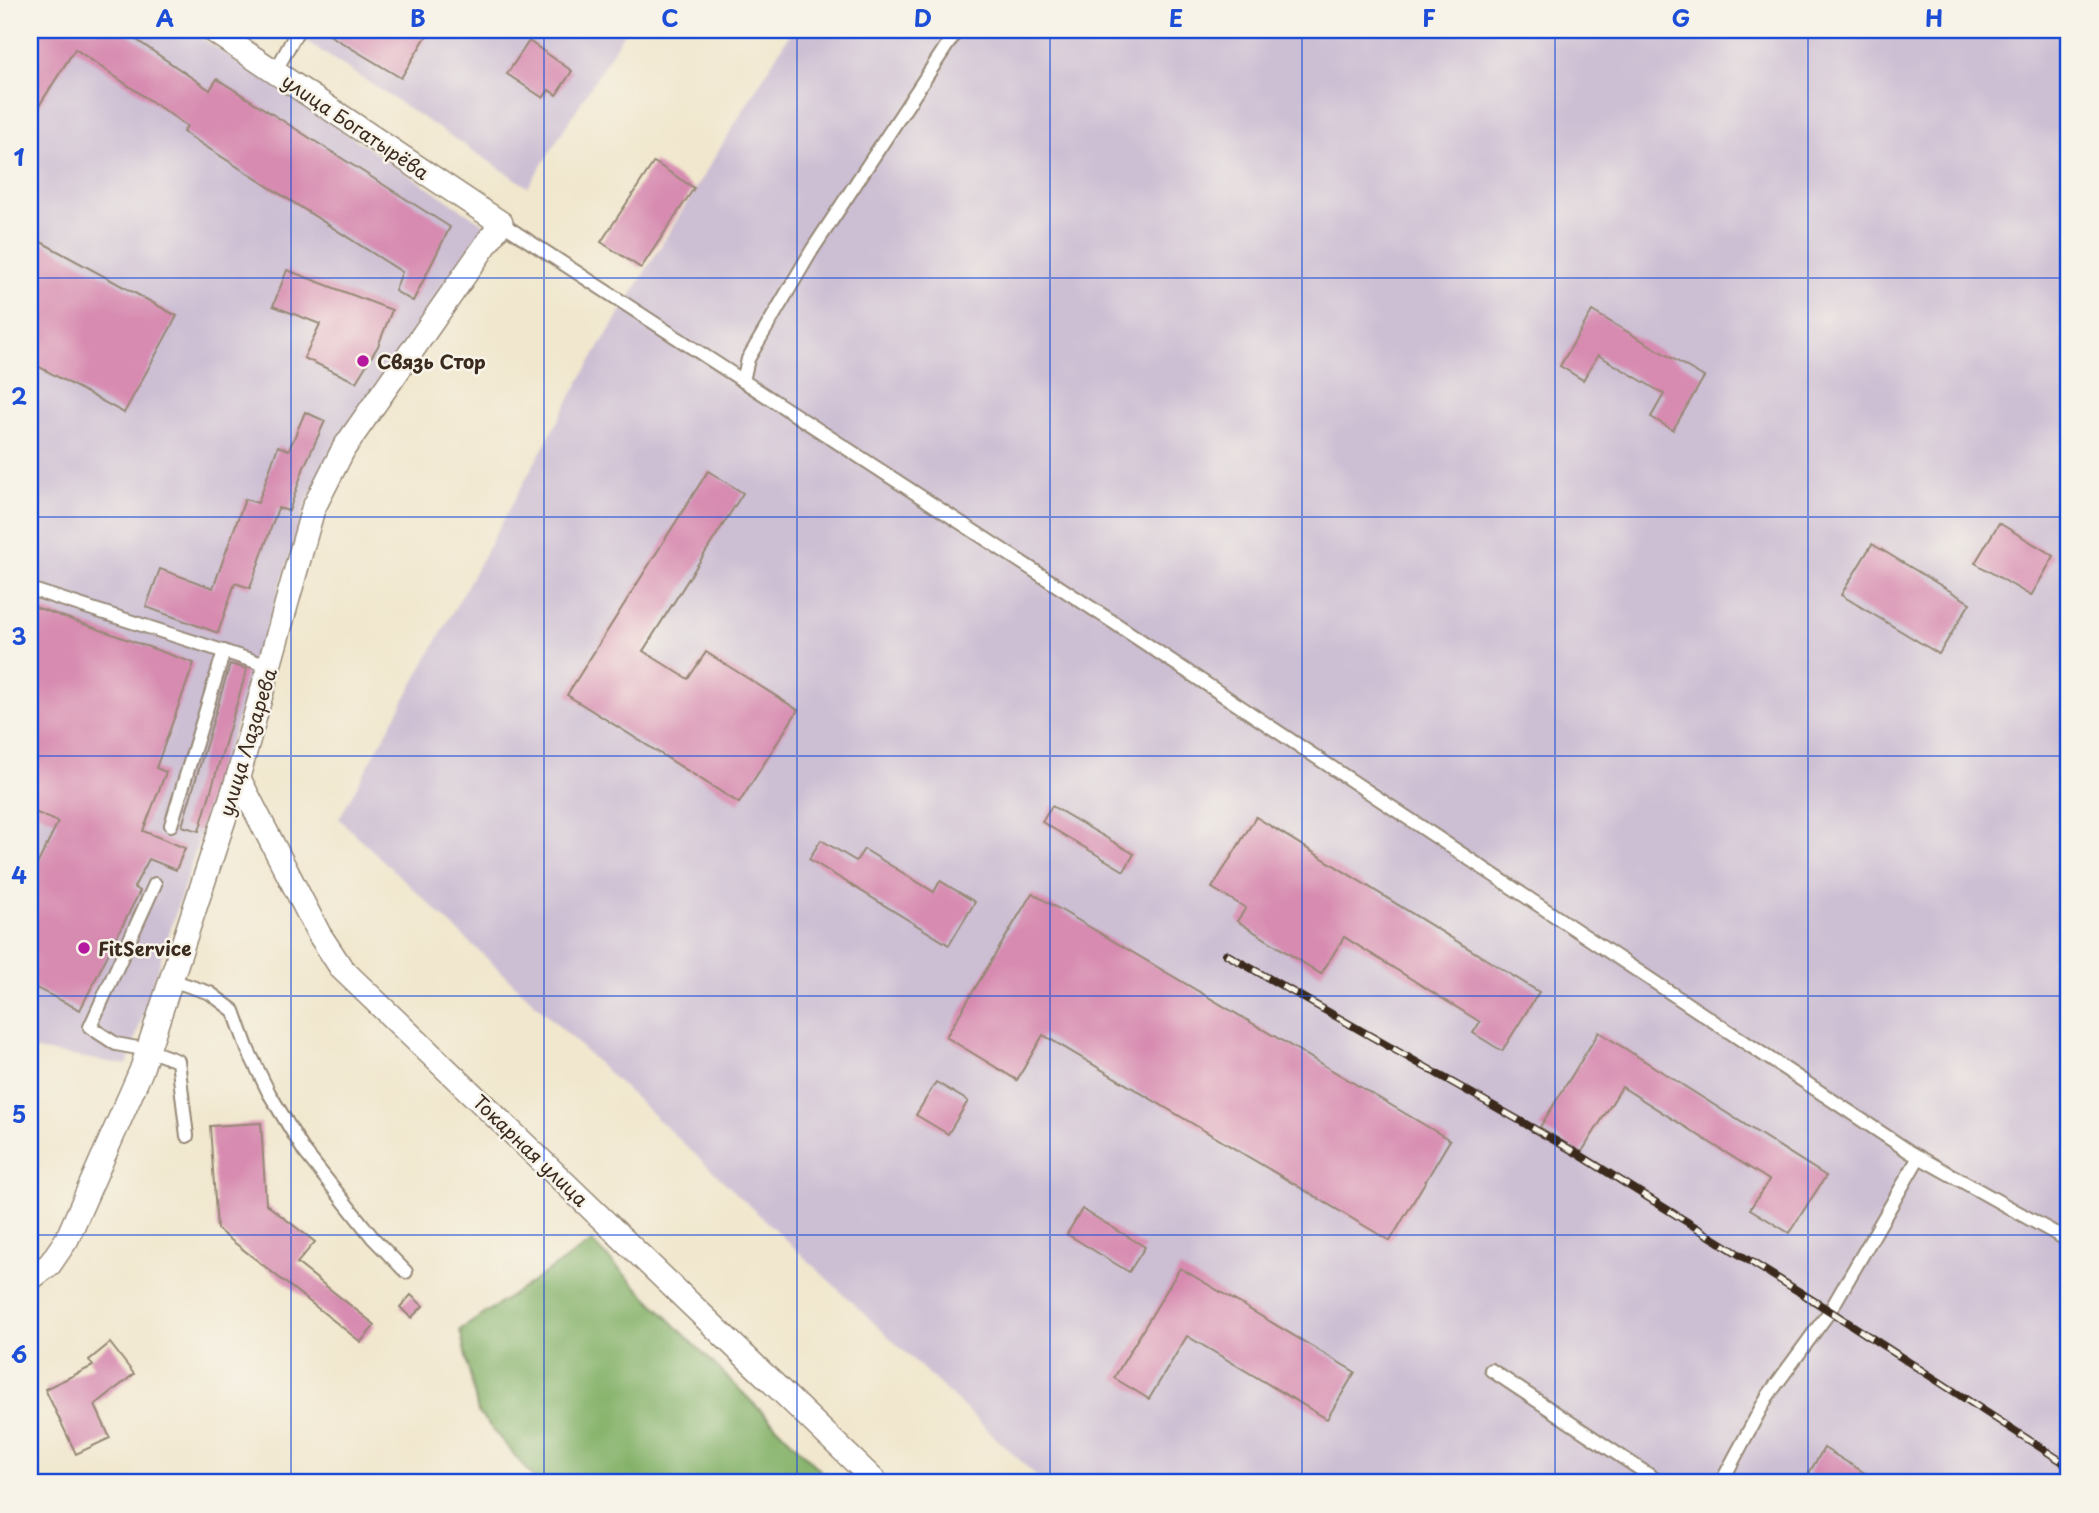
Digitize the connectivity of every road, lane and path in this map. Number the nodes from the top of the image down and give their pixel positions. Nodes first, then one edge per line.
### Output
1 (212, 30) edge
2 (298, 30) edge
3 (957, 30) edge
4 (275, 72) junction
5 (500, 223) junction
6 (743, 381) junction
7 (30, 589) edge
8 (225, 652) junction
9 (269, 666) junction
10 (238, 777) junction
11 (171, 825) dead end
12 (155, 884) dead end
13 (171, 980) junction
14 (148, 1050) junction
15 (187, 1136) dead end
16 (1919, 1157) junction
17 (2069, 1241) edge
18 (406, 1272) dead end
19 (30, 1279) edge
20 (1491, 1370) dead end
21 (877, 1483) edge
22 (1661, 1483) edge
23 (1721, 1483) edge

1 - 4 street, улица Богатырёва
2 - 4 lane
3 - 6 lane
4 - 5 street, улица Богатырёва
5 - 6 lane
5 - 9 street, улица Лазарева
6 - 16 lane
7 - 8 lane
8 - 9 lane
8 - 11 lane
9 - 10 street, улица Лазарева
10 - 13 street, улица Лазарева
10 - 21 street, Токарная улица
12 - 14 lane
13 - 14 street, улица Лазарева
13 - 18 lane
14 - 15 lane
14 - 19 street, улица Лазарева
16 - 17 lane
16 - 23 lane
20 - 22 lane

